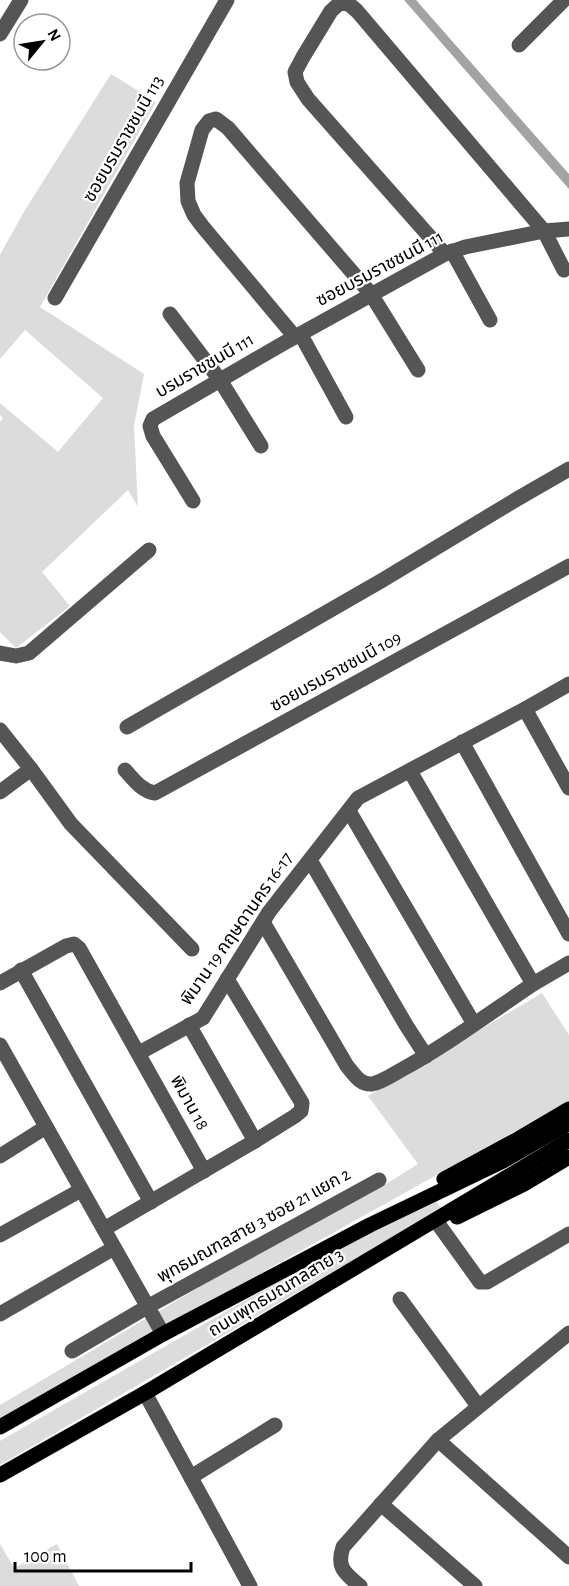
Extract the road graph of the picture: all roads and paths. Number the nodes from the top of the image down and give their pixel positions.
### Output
1 (21, 0) edge
2 (227, 0) edge
3 (564, 0) edge
4 (0, 34) edge
5 (519, 45) dead end
6 (569, 228) edge
7 (544, 231) junction
8 (449, 253) junction
9 (564, 270) dead end
10 (371, 294) junction
11 (55, 298) dead end
12 (170, 314) dead end
13 (490, 320) dead end
14 (293, 338) junction
15 (418, 370) dead end
16 (220, 380) junction
17 (346, 417) dead end
18 (261, 446) dead end
19 (569, 469) edge
20 (192, 501) dead end
21 (149, 550) dead end
22 (569, 566) edge
23 (0, 653) edge
24 (569, 684) edge
25 (525, 709) junction
26 (127, 727) dead end
27 (0, 730) edge
28 (462, 742) junction
29 (31, 769) junction
30 (126, 770) dead end
31 (410, 771) junction
32 (569, 788) edge
33 (0, 792) edge
34 (349, 811) junction
35 (310, 860) junction
36 (263, 922) junction
37 (569, 934) edge
38 (192, 949) dead end
39 (569, 963) edge
40 (21, 970) junction
41 (227, 979) junction
42 (0, 983) edge
43 (533, 984) junction
44 (474, 1024) junction
45 (189, 1025) junction
46 (0, 1045) edge
47 (139, 1053) junction
48 (426, 1056) junction
49 (6, 1069) edge
50 (569, 1109) edge
51 (569, 1123) edge
52 (46, 1127) junction
53 (569, 1140) edge
54 (255, 1141) junction
55 (0, 1156) edge
56 (569, 1157) edge
57 (507, 1167) junction
58 (204, 1171) junction
59 (379, 1180) dead end
60 (81, 1190) junction
61 (151, 1202) junction
62 (370, 1225) junction
63 (439, 1225) junction
64 (104, 1229) junction
65 (569, 1234) edge
66 (0, 1235) edge
67 (114, 1248) junction
68 (384, 1251) junction
69 (400, 1299) dead end
70 (147, 1307) junction
71 (0, 1313) edge
72 (569, 1333) edge
73 (162, 1334) junction
74 (72, 1351) dead end
75 (145, 1393) junction
76 (478, 1406) junction
77 (275, 1425) dead end
78 (0, 1427) edge
79 (438, 1440) junction
80 (0, 1475) edge
81 (191, 1477) junction
82 (381, 1504) junction
83 (569, 1557) edge
84 (250, 1586) edge
85 (360, 1586) edge
86 (475, 1586) edge

1 - 4 street
2 - 11 street, ซอยบรมราชชนนี 113
3 - 5 street
6 - 7 street, ซอยบรมราชชนนี 111
7 - 8 street, ซอยบรมราชชนนี 111
7 - 8 street
7 - 9 street
8 - 10 street, ซอยบรมราชชนนี 111
8 - 13 street
10 - 14 street, ซอยบรมราชชนนี 111
10 - 14 street
10 - 15 street
12 - 16 street
14 - 16 street, บรมราชชนนี 111
14 - 17 street
16 - 18 street
16 - 20 street, บรมราชชนนี 111
19 - 26 street
21 - 23 street
22 - 30 street, ซอยบรมราชชนนี 109
24 - 25 street, พิมาน 19 กฤษดานคร 16-17
25 - 28 street, พิมาน 19 กฤษดานคร 16-17
25 - 32 street
27 - 29 street
28 - 31 street, พิมาน 19 กฤษดานคร 16-17
28 - 37 street
29 - 33 street
29 - 38 street
31 - 34 street, พิมาน 19 กฤษดานคร 16-17
31 - 43 street
34 - 35 street, พิมาน 19 กฤษดานคร 16-17
34 - 44 street
35 - 36 street, พิมาน 19 กฤษดานคร 16-17
35 - 48 street
36 - 41 street, พิมาน 19 กฤษดานคร 16-17
36 - 48 street
39 - 43 street
40 - 42 street
40 - 47 street, พิมาน 18
40 - 61 street
41 - 45 street, พิมาน 19 กฤษดานคร 16-17
41 - 54 street
43 - 44 street
44 - 48 street
45 - 47 street, พิมาน 19 กฤษดานคร 16-17
45 - 54 street
46 - 49 street
47 - 58 street, พิมาน 18
49 - 52 street
50 - 62 main road
51 - 57 main road, ถนนพุทธมณฑลสาย 3
52 - 55 street
52 - 60 street
53 - 57 main road, ถนนพุทธมณฑลสาย 3
54 - 58 street
56 - 63 main road
57 - 62 main road, ถนนพุทธมณฑลสาย 3
57 - 68 main road, ถนนพุทธมณฑลสาย 3
58 - 61 street
59 - 70 street, พุทธมณฑลสาย 3 ซอย 21 แยก 2
60 - 64 street
60 - 66 street
61 - 64 street
62 - 73 main road, ถนนพุทธมณฑลสาย 3
63 - 65 street
63 - 68 main road
64 - 67 street
67 - 70 street
67 - 71 street
68 - 75 main road, ถนนพุทธมณฑลสาย 3
69 - 76 street
70 - 73 street
70 - 74 street, พุทธมณฑลสาย 3 ซอย 21 แยก 2
72 - 76 street
73 - 78 main road, ถนนพุทธมณฑลสาย 3
75 - 80 main road, ถนนพุทธมณฑลสาย 3
75 - 81 street
76 - 79 street
77 - 81 street
79 - 82 street
79 - 83 street
81 - 84 street
82 - 85 street
82 - 86 street

